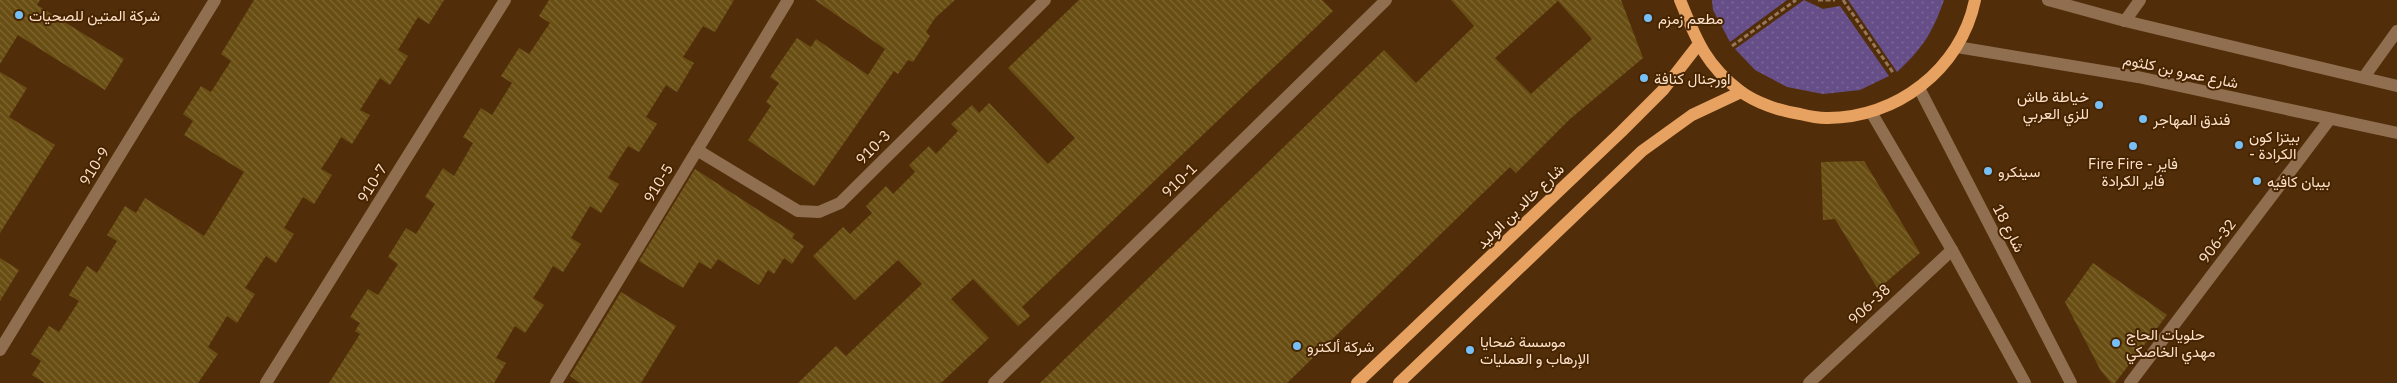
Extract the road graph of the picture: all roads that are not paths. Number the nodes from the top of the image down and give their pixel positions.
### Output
1 (215, 0) edge
2 (505, 0) edge
3 (788, 0) edge
4 (1045, 0) edge
5 (1386, 0) edge
6 (1680, 0) edge
7 (1975, 0) edge
8 (2048, 0) edge
9 (2140, 0) edge
10 (2125, 21) junction
11 (2397, 31) edge
12 (1698, 45) junction
13 (1957, 48) junction
14 (2364, 77) junction
15 (2397, 86) edge
16 (1918, 88) junction
17 (1741, 92) junction
18 (1871, 112) junction
19 (2330, 119) junction
20 (2397, 133) edge
21 (697, 150) junction
22 (1952, 250) junction
23 (0, 350) edge
24 (266, 383) edge
25 (556, 383) edge
26 (994, 383) edge
27 (1357, 383) edge
28 (1398, 383) edge
29 (1809, 383) edge
30 (2025, 383) edge
31 (2071, 383) edge
32 (2130, 383) edge

1 - 23 street, 910-9
2 - 24 street, 910-7
3 - 21 street, 910-5
4 - 21 street, 910-3
5 - 26 street, 910-1
6 - 12 main road
7 - 13 main road
8 - 10 street
9 - 10 street
10 - 14 street
11 - 14 street
12 - 17 main road
12 - 27 main road, شارع خالد بن الوليد
13 - 16 main road
13 - 19 street, شارع عمرو بن كلثوم
14 - 15 street
16 - 18 main road
16 - 31 street, شارع 18
17 - 18 main road
17 - 28 main road
18 - 22 street
19 - 20 street, شارع عمرو بن كلثوم
19 - 32 street, 906-32
21 - 25 street, 910-5
22 - 29 street, 906-38
22 - 30 street

